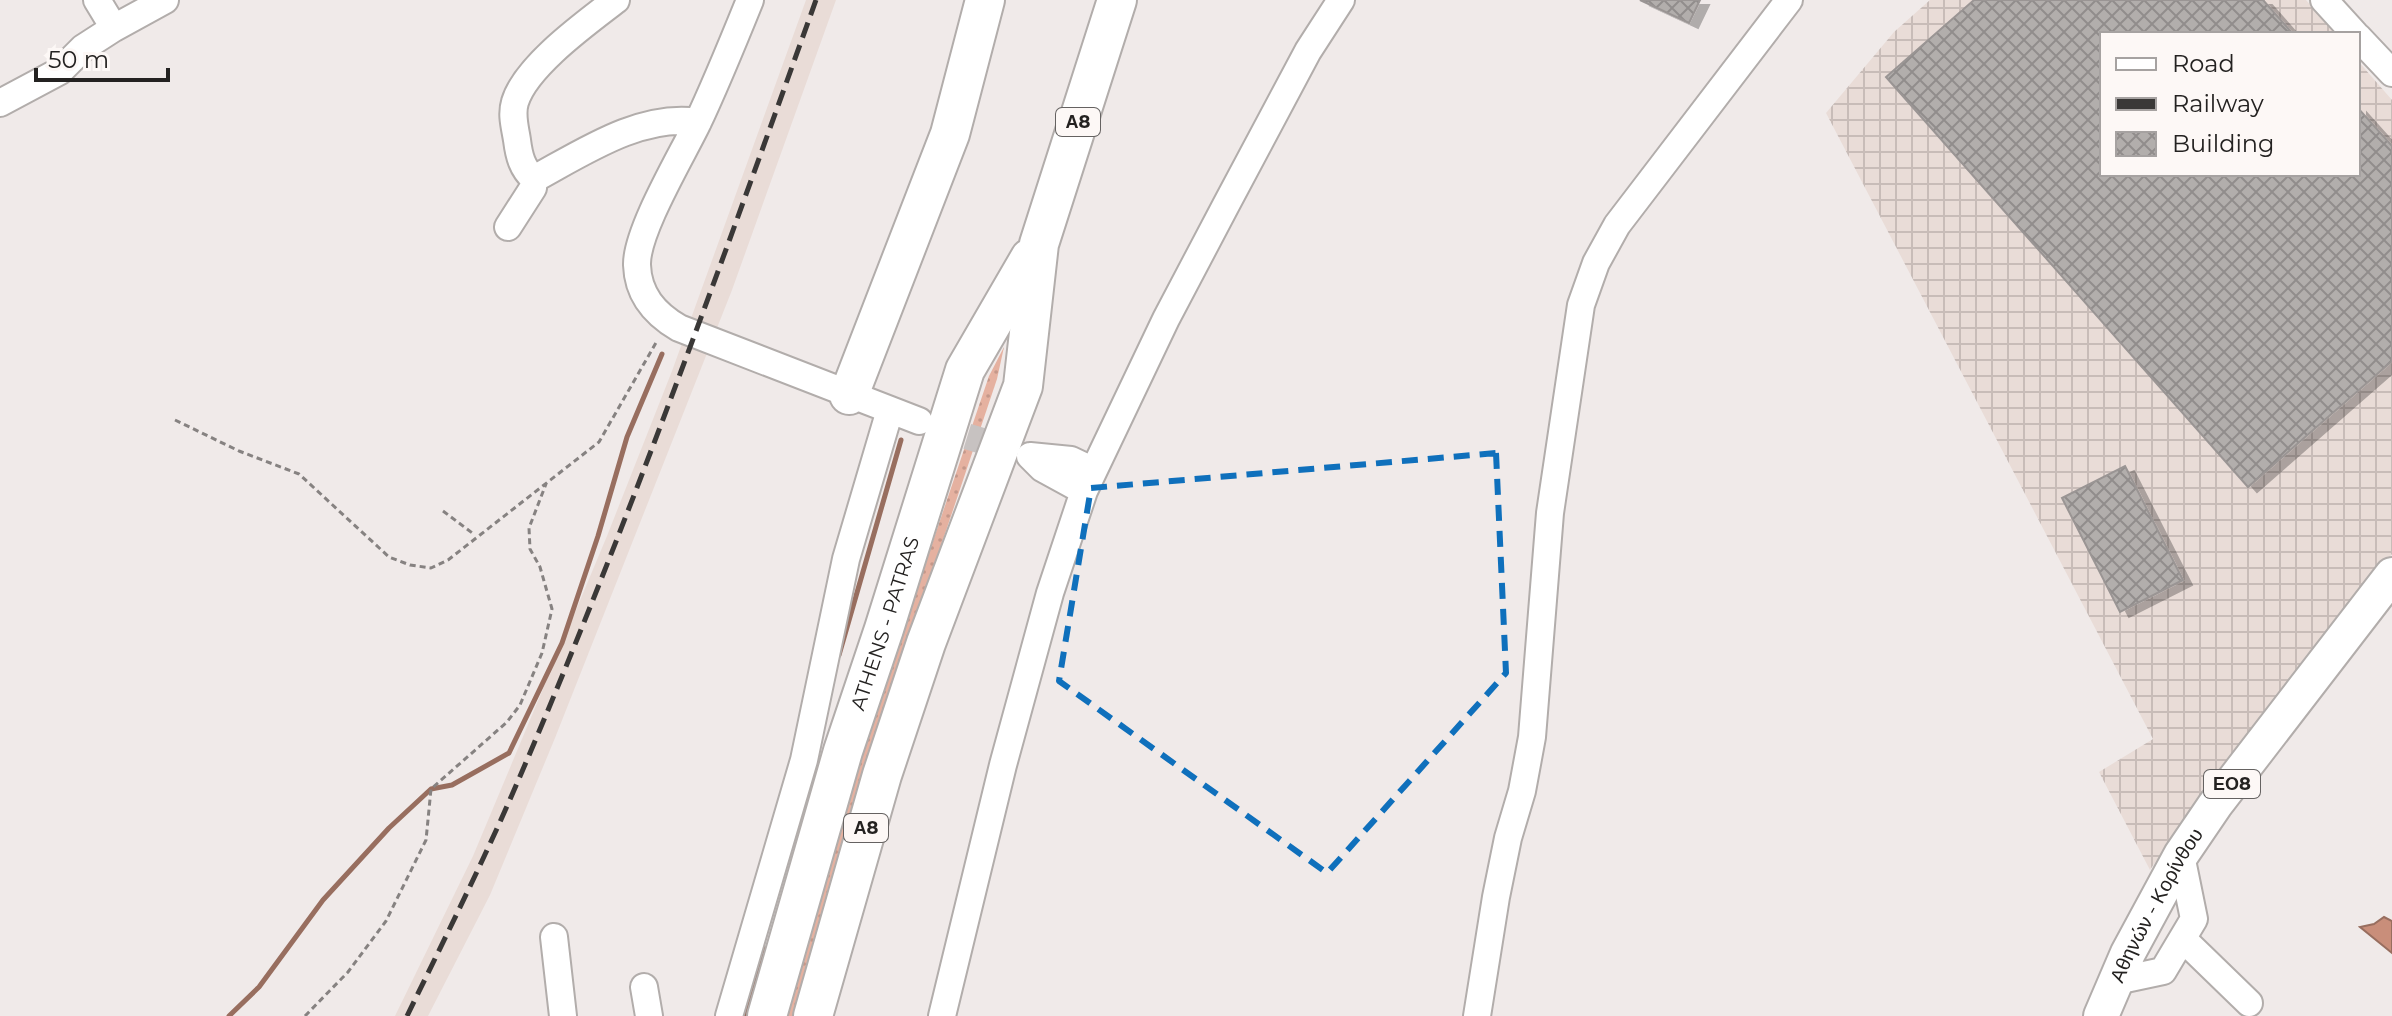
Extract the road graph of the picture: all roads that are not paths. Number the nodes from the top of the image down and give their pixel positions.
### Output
1 (97, 0) edge
2 (165, 0) edge
3 (616, 0) edge
4 (750, 0) edge
5 (985, 0) edge
6 (1117, 0) edge
7 (1341, 0) edge
8 (1789, 0) edge
9 (2324, 0) edge
10 (114, 28) junction
11 (2354, 32) edge
12 (2360, 38) edge
13 (2392, 73) edge
14 (0, 103) edge
15 (698, 122) junction
16 (534, 179) junction
17 (508, 227) dead end
18 (1039, 244) junction
19 (849, 395) junction
20 (890, 410) junction
21 (919, 421) tunnel mouth
22 (2392, 575) edge
23 (2181, 855) junction
24 (554, 937) dead end
25 (2184, 940) junction
26 (2116, 981) junction
27 (644, 987) dead end
28 (2249, 1003) dead end
29 (2102, 1015) edge
30 (563, 1016) edge
31 (649, 1016) edge
32 (729, 1016) edge
33 (767, 1016) edge
34 (813, 1016) edge
35 (942, 1016) edge
36 (1477, 1016) edge

1 - 10 street
2 - 10 street
3 - 16 street
4 - 15 street
5 - 19 highway
6 - 18 highway, ATHENS - PATRAS / Α8
7 - 35 street
8 - 36 street
9 - 11 street
10 - 14 street
12 - 13 street
15 - 16 street
15 - 19 street
16 - 17 street
18 - 33 highway, ATHENS - PATRAS / Α8
18 - 34 highway, ATHENS - PATRAS / Α8
19 - 20 street
20 - 21 street
20 - 32 street
22 - 23 main road, Αθηνών - Κορίνθου / ΕΟ8
23 - 25 street
23 - 26 main road, Αθηνών - Κορίνθου / ΕΟ8
24 - 30 street
25 - 26 street
25 - 28 street
26 - 29 main road, Αθηνών - Κορίνθου / ΕΟ8
27 - 31 street

